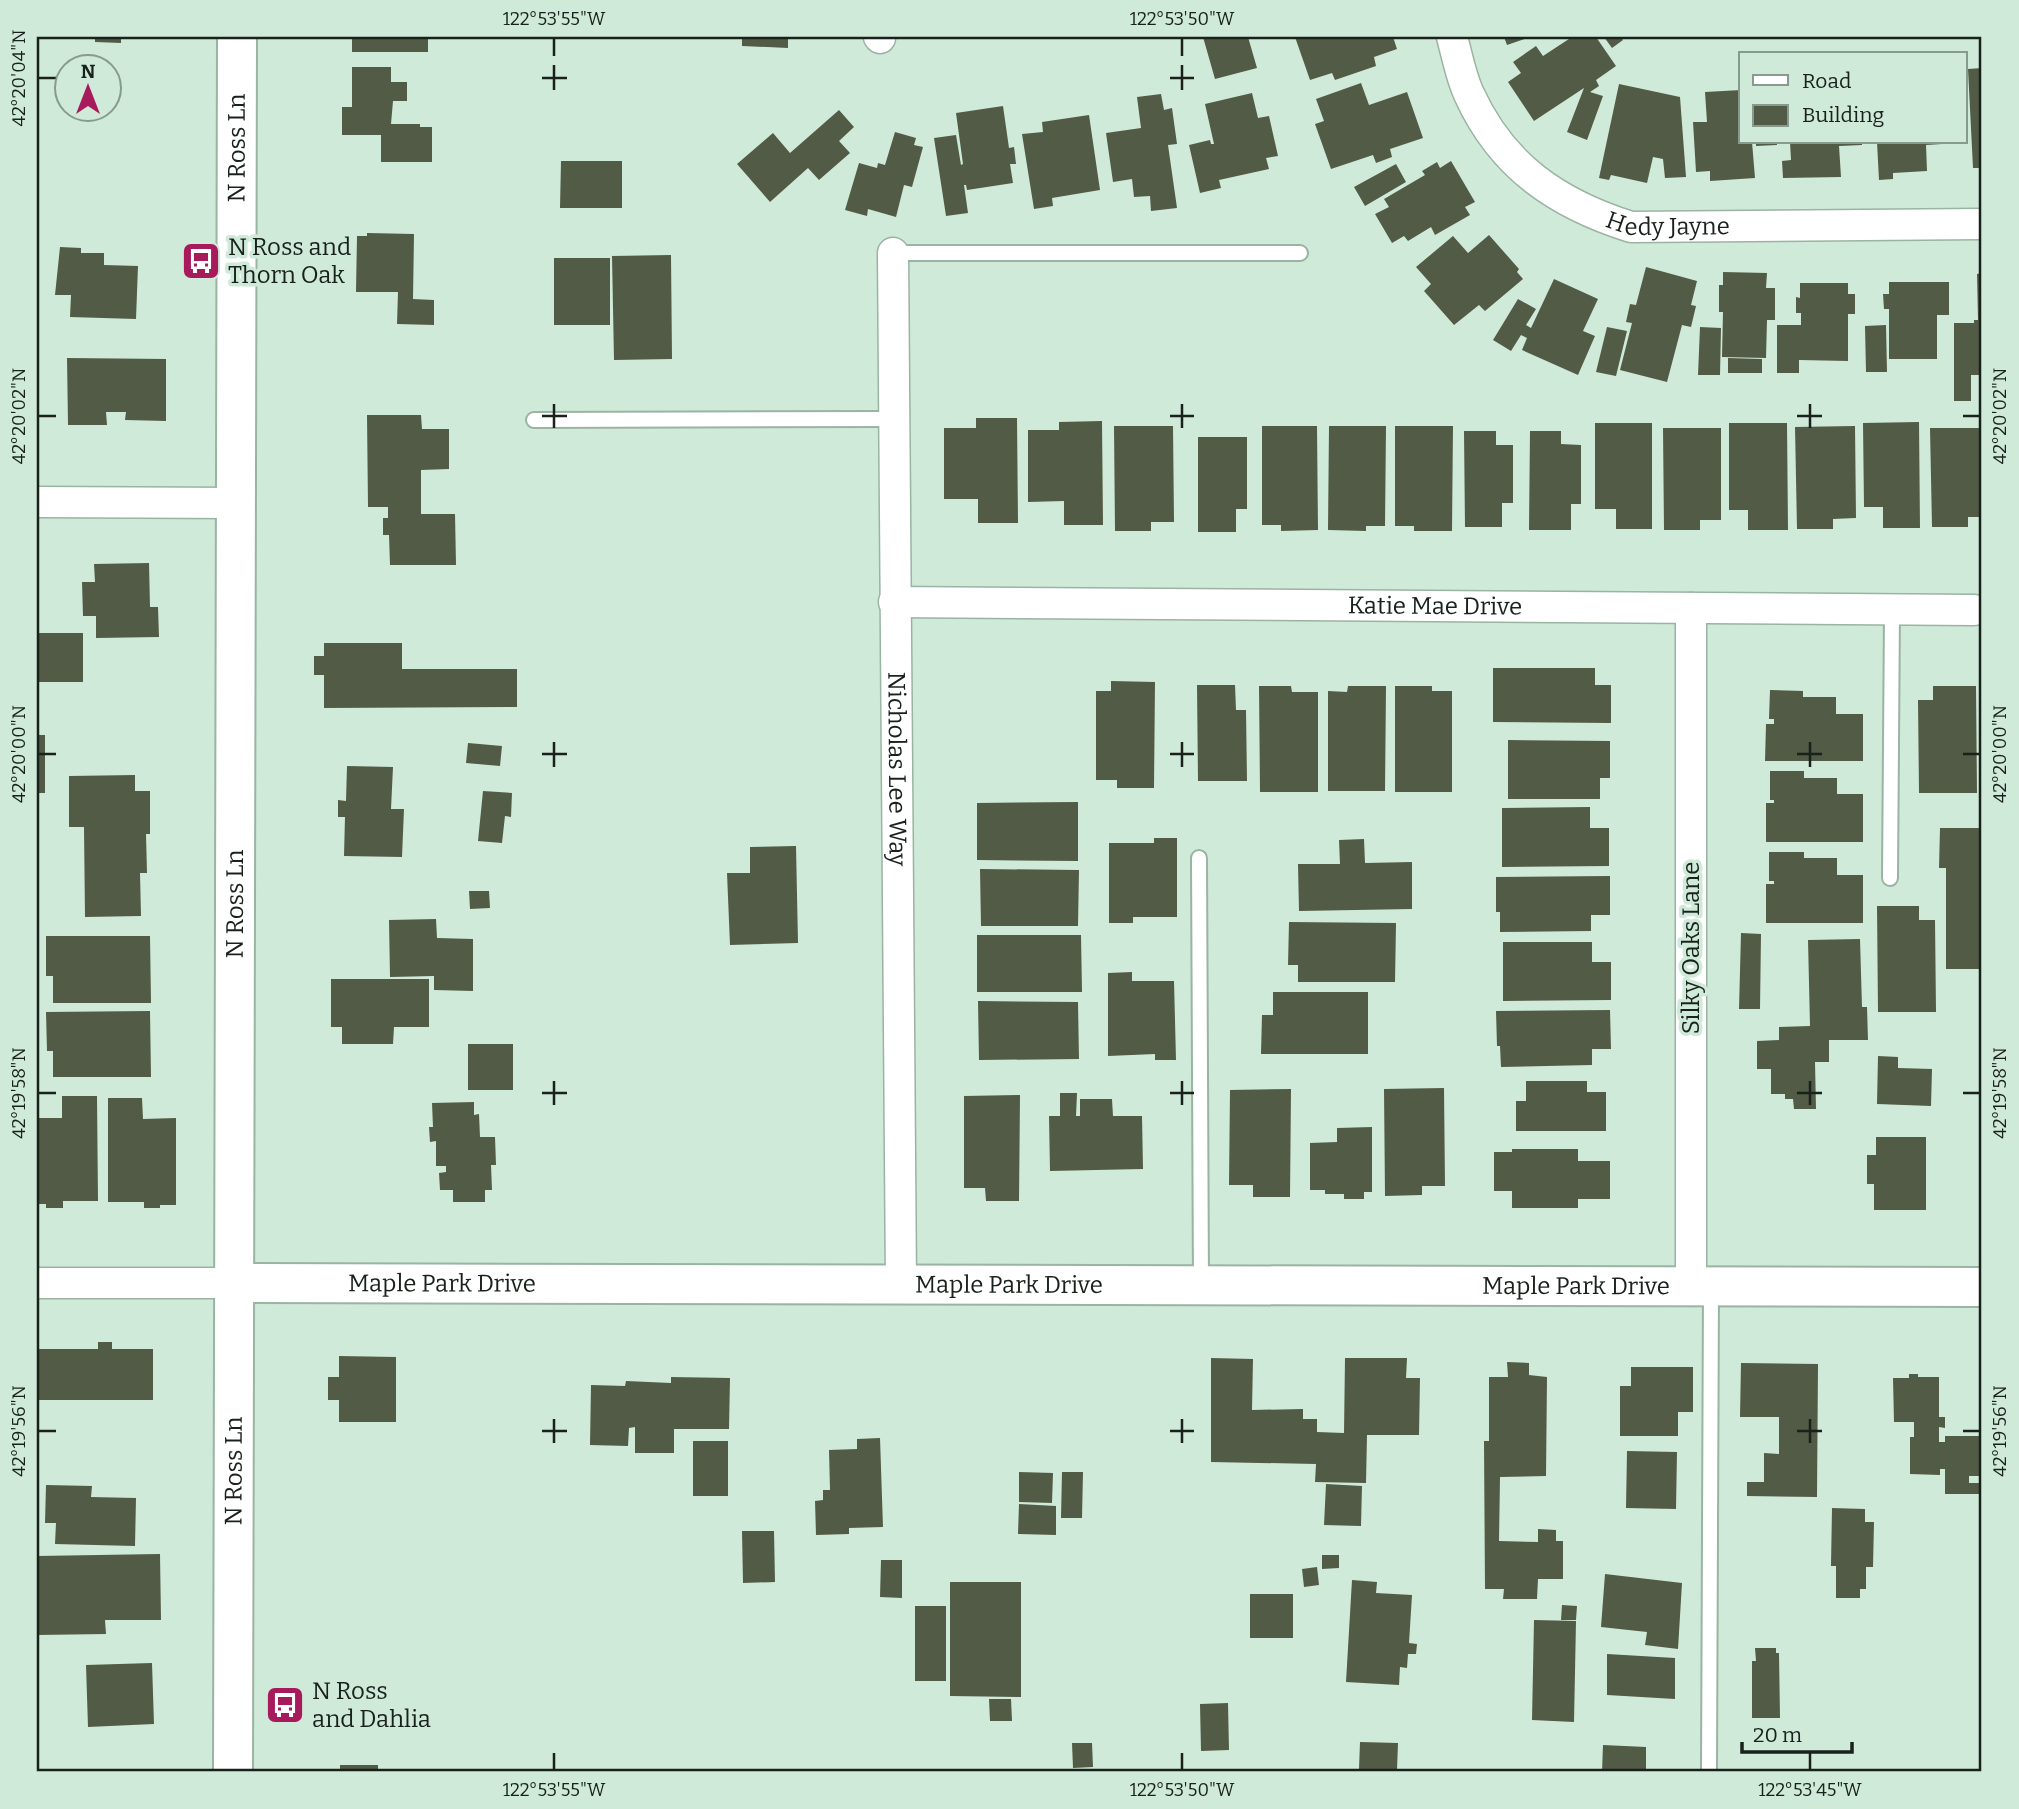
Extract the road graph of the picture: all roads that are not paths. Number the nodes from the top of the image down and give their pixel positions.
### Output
1 (237, 37) edge
2 (1452, 37) edge
3 (1982, 224) edge
4 (893, 253) joint
5 (1300, 253) dead end
6 (894, 419) junction
7 (534, 420) dead end
8 (37, 502) edge
9 (236, 503) junction
10 (894, 602) junction
11 (1690, 608) junction
12 (1892, 610) junction
13 (1974, 610) dead end
14 (1199, 858) dead end
15 (1890, 878) dead end
16 (37, 1283) edge
17 (234, 1283) junction
18 (901, 1285) junction
19 (1201, 1286) junction
20 (1982, 1287) edge
21 (1701, 1288) junction
22 (233, 1772) edge
23 (1709, 1772) edge

1 - 9 main road, N Ross Ln
2 - 3 street, Hedy Jayne
4 - 5 lane
4 - 6 street, Nicholas Lee Way
6 - 7 lane
6 - 10 street, Nicholas Lee Way
8 - 9 street
9 - 17 main road, N Ross Ln
10 - 11 street, Katie Mae Drive
10 - 18 street, Nicholas Lee Way
11 - 12 street, Katie Mae Drive
11 - 21 street, Silky Oaks Lane
12 - 13 street, Katie Mae Drive
12 - 15 lane
14 - 19 lane
16 - 17 street, Maple Park Drive
17 - 18 main road, Maple Park Drive
17 - 22 main road, N Ross Ln
18 - 19 main road, Maple Park Drive
19 - 21 main road, Maple Park Drive
20 - 21 main road, Maple Park Drive
21 - 23 lane

